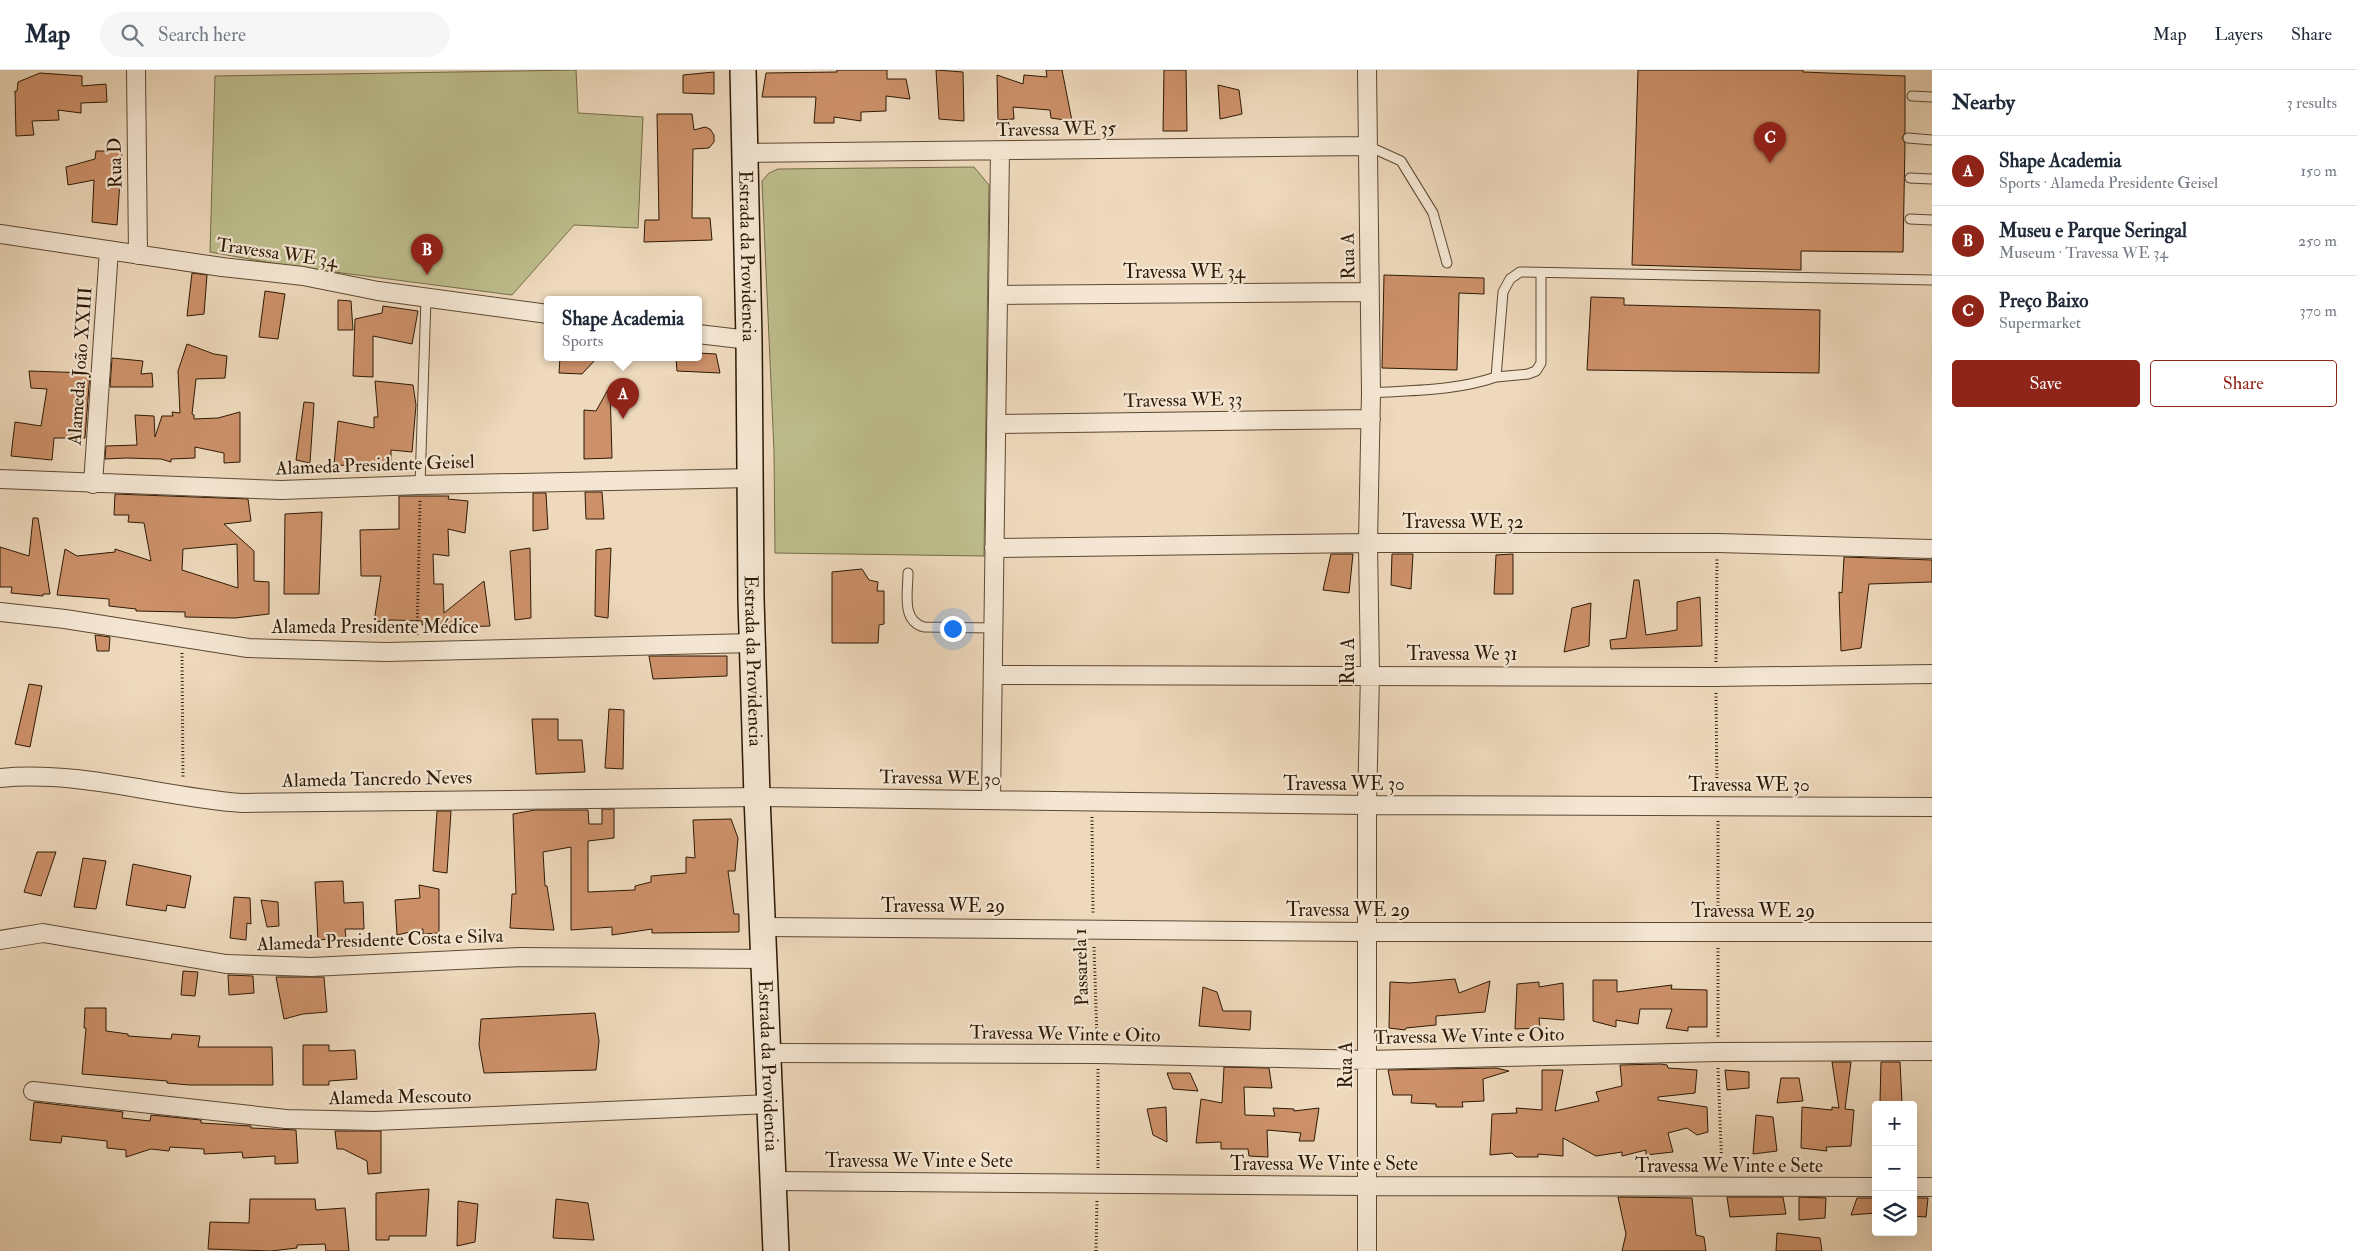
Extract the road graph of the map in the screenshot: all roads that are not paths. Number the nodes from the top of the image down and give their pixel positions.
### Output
1 (136, 70) edge
2 (742, 70) edge
3 (1366, 70) edge
4 (1912, 96) dead end
5 (1932, 97) edge
6 (1908, 138) dead end
7 (1932, 140) edge
8 (1368, 146) junction
9 (1000, 151) junction
10 (745, 153) junction
11 (1910, 178) dead end
12 (1932, 180) edge
13 (1910, 219) dead end
14 (1932, 220) edge
15 (0, 234) edge
16 (109, 250) junction
17 (138, 255) junction
18 (1446, 262) dead end
19 (1541, 273) junction
20 (1932, 280) edge
21 (1370, 292) junction
22 (998, 295) junction
23 (426, 298) junction
24 (544, 313) edge
25 (702, 334) edge
26 (749, 340) junction
27 (1496, 377) junction
28 (1371, 393) junction
29 (1371, 419) junction
30 (996, 424) junction
31 (751, 478) junction
32 (0, 479) edge
33 (93, 484) junction
34 (420, 485) junction
35 (1368, 543) junction
36 (994, 548) junction
37 (1932, 549) edge
38 (908, 573) dead end
39 (0, 612) edge
40 (993, 628) junction
41 (753, 643) junction
42 (1370, 674) junction
43 (1932, 674) edge
44 (993, 675) junction
45 (0, 778) edge
46 (756, 797) junction
47 (991, 800) junction
48 (1368, 805) junction
49 (1932, 807) edge
50 (763, 927) junction
51 (1368, 932) junction
52 (1932, 932) edge
53 (0, 940) edge
54 (764, 959) junction
55 (1932, 1051) edge
56 (768, 1053) junction
57 (1368, 1060) junction
58 (33, 1091) dead end
59 (770, 1104) junction
60 (773, 1182) junction
61 (1367, 1186) junction
62 (1872, 1187) edge
63 (1917, 1187) edge
64 (1932, 1187) edge
65 (776, 1251) edge
66 (1367, 1251) edge

1 - 17 street, Rua D
2 - 10 main road, Estrada da Providencia
3 - 8 street, Rua A
4 - 5 lane
6 - 7 lane
8 - 9 street, Travessa WE 35
8 - 18 lane
8 - 21 street, Rua A
9 - 10 street, Travessa WE 35
9 - 22 street
10 - 26 main road, Estrada da Providencia
11 - 12 lane
13 - 14 lane
15 - 16 street, Travessa WE 34
16 - 17 street, Travessa WE 34
16 - 33 street, Alameda João XXIII
17 - 23 street, Travessa WE 34
19 - 20 lane
19 - 27 lane
19 - 27 lane
21 - 22 street, Travessa WE 34
21 - 28 street, Rua A
22 - 30 street
23 - 24 street, Travessa WE 34
23 - 34 lane
25 - 26 street
26 - 31 main road, Estrada da Providencia
27 - 28 lane
28 - 29 street, Rua A
29 - 30 street, Travessa WE 33
29 - 35 street, Rua A
30 - 36 street
31 - 34 street, Alameda Presidente Geisel
31 - 41 main road, Estrada da Providencia
32 - 33 street, Alameda Presidente Geisel
33 - 34 street, Alameda Presidente Geisel
35 - 36 street, Travessa WE 32
35 - 37 street, Travessa WE 32
35 - 42 street, Rua A
36 - 40 street
38 - 40 lane
39 - 41 street, Alameda Presidente Médice
40 - 44 street
41 - 46 main road, Estrada da Providencia
42 - 43 street, Travessa We 31
42 - 44 street, Travessa We 31
42 - 48 street, Rua A
44 - 47 street
45 - 46 street, Alameda Tancredo Neves
46 - 47 street, Travessa WE 30
46 - 50 main road, Estrada da Providencia
47 - 48 street, Travessa WE 30
48 - 49 street, Travessa WE 30
48 - 51 street, Rua A
50 - 51 street, Travessa WE 29
50 - 54 main road, Estrada da Providencia
51 - 52 street, Travessa WE 29
51 - 57 street, Rua A
53 - 54 street, Alameda Presidente Costa e Silva
54 - 56 main road, Estrada da Providencia
55 - 57 street, Travessa We Vinte e Oito
56 - 57 street, Travessa We Vinte e Oito
56 - 59 main road, Estrada da Providencia
57 - 61 street, Rua A
58 - 59 street, Alameda Mescouto
59 - 60 main road, Estrada da Providencia
60 - 61 street, Travessa We Vinte e Sete
60 - 65 main road, Estrada da Providencia
61 - 62 street, Travessa We Vinte e Sete
61 - 66 street, Rua A
63 - 64 street

